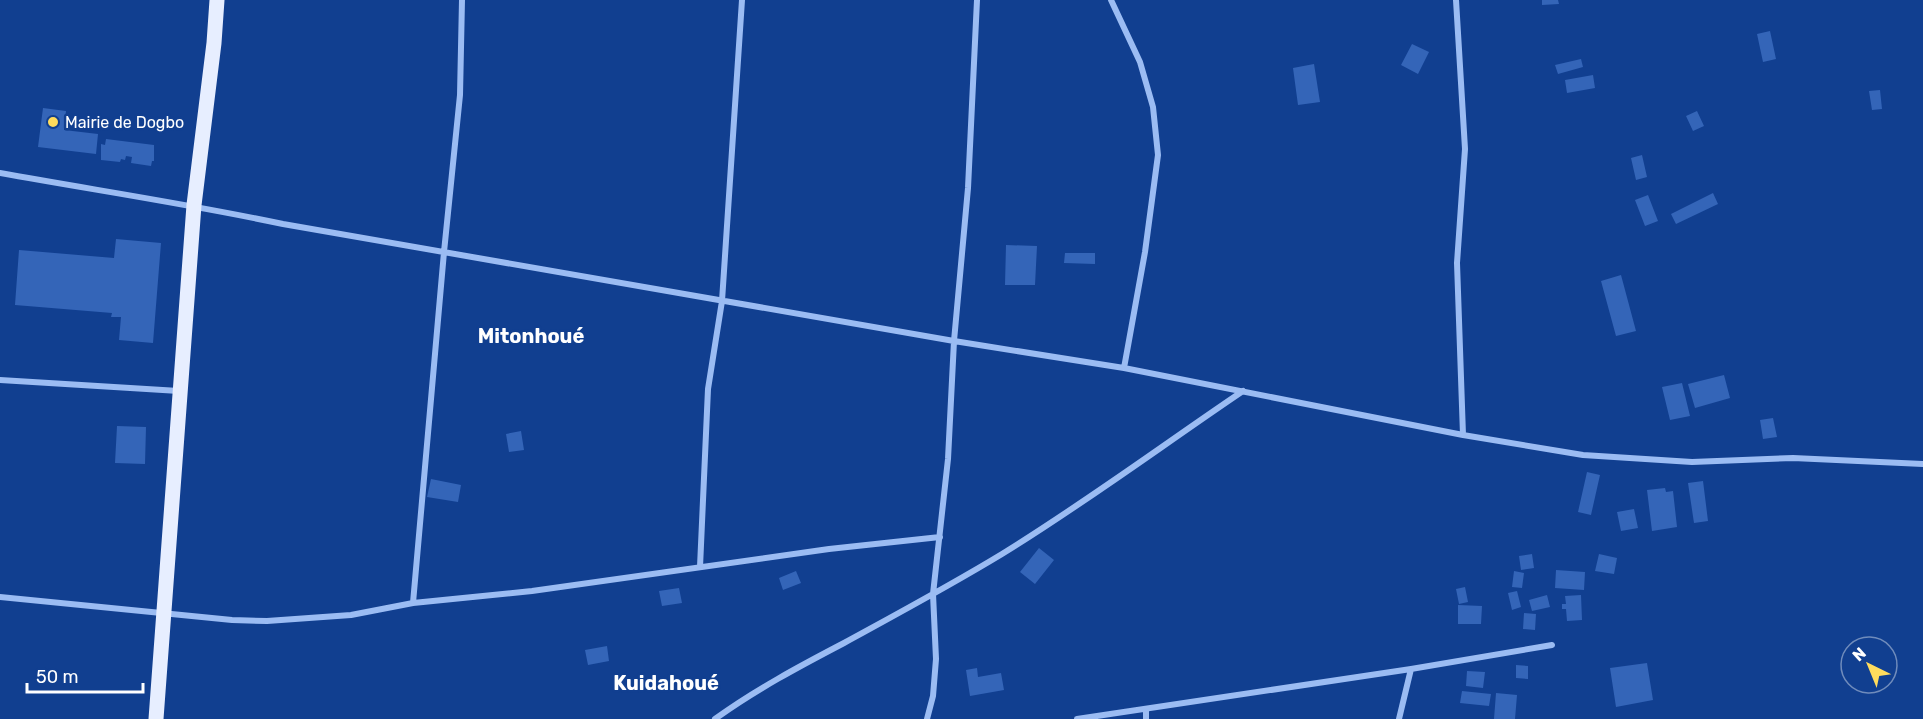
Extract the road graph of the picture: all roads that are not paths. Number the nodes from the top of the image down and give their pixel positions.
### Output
1 (217, 0) edge
2 (462, 0) edge
3 (742, 0) edge
4 (976, 0) edge
5 (1111, 0) edge
6 (1456, 0) edge
7 (0, 173) edge
8 (194, 205) junction
9 (444, 252) junction
10 (722, 301) junction
11 (954, 341) junction
12 (1124, 368) junction
13 (0, 380) edge
14 (1243, 391) junction
15 (181, 392) junction
16 (1463, 435) junction
17 (1923, 464) edge
18 (940, 537) junction
19 (700, 567) junction
20 (933, 594) junction
21 (0, 597) edge
22 (413, 603) junction
23 (163, 613) junction
24 (1552, 645) dead end
25 (1411, 669) junction
26 (1146, 710) junction
27 (156, 719) edge
28 (715, 719) edge
29 (927, 719) edge
30 (1077, 719) edge
31 (1146, 719) edge
32 (1399, 719) edge

1 - 8 main road
2 - 9 street
3 - 10 street
4 - 11 street
5 - 12 street
6 - 16 street
7 - 8 street
8 - 9 street
8 - 15 main road
9 - 10 street
9 - 22 street
10 - 11 street
10 - 19 street
11 - 12 street
11 - 18 street
12 - 14 street
13 - 15 street
14 - 16 street
14 - 20 street
15 - 23 main road
16 - 17 street
18 - 19 street
18 - 20 street
19 - 22 street
20 - 28 street
20 - 29 street
21 - 23 street
22 - 23 street
23 - 27 main road
24 - 25 street
25 - 26 street
25 - 32 street
26 - 30 street
26 - 31 street

